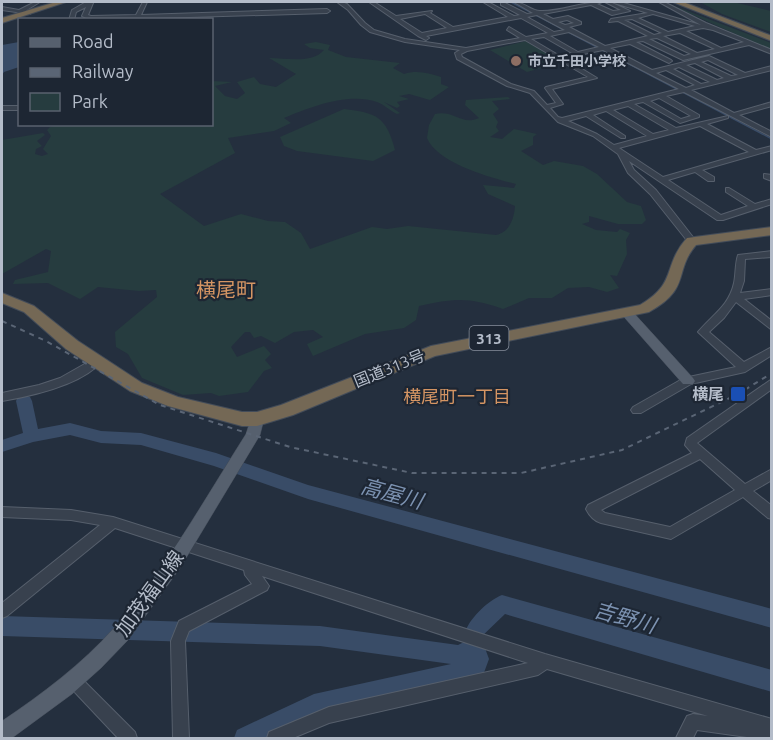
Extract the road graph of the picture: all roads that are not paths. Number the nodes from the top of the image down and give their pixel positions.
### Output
1 (38, 2) edge
2 (56, 2) edge
3 (62, 2) edge
4 (89, 2) edge
5 (145, 2) edge
6 (262, 2) edge
7 (339, 2) edge
8 (373, 2) edge
9 (485, 2) edge
10 (516, 2) edge
11 (562, 2) edge
12 (594, 2) edge
13 (607, 2) edge
14 (616, 2) edge
15 (661, 2) edge
16 (677, 2) edge
17 (685, 2) edge
18 (503, 4) dead end
19 (581, 5) junction
20 (349, 6) junction
21 (572, 7) junction
22 (2, 9) edge
23 (327, 11) dead end
24 (24, 12) junction
25 (261, 13) junction
26 (653, 13) junction
27 (530, 14) junction
28 (138, 16) junction
29 (212, 17) edge
30 (633, 17) junction
31 (72, 18) edge
32 (103, 18) edge
33 (396, 18) junction
34 (513, 18) junction
35 (504, 19) junction
36 (2, 20) edge
37 (619, 20) junction
38 (552, 21) junction
39 (704, 26) junction
40 (713, 27) junction
41 (452, 29) junction
42 (509, 29) dead end
43 (567, 30) junction
44 (680, 31) junction
45 (554, 34) junction
46 (669, 34) junction
47 (420, 35) junction
48 (545, 36) junction
49 (656, 36) junction
50 (536, 37) junction
51 (771, 37) edge
52 (525, 39) junction
53 (644, 39) junction
54 (631, 42) junction
55 (749, 43) junction
56 (432, 44) junction
57 (601, 48) junction
58 (720, 49) junction
59 (465, 50) junction
60 (771, 52) edge
61 (578, 54) junction
62 (558, 58) junction
63 (696, 58) junction
64 (668, 64) junction
65 (680, 64) junction
66 (771, 68) edge
67 (651, 72) junction
68 (744, 75) junction
69 (729, 78) junction
70 (716, 82) junction
71 (701, 86) junction
72 (682, 90) junction
73 (660, 96) junction
74 (644, 100) junction
75 (629, 104) junction
76 (771, 104) edge
77 (545, 107) junction
78 (2, 108) edge
79 (18, 108) edge
80 (607, 109) junction
81 (587, 114) junction
82 (730, 116) junction
83 (560, 121) junction
84 (702, 124) junction
85 (676, 131) junction
86 (771, 135) edge
87 (623, 137) dead end
88 (653, 137) junction
89 (614, 147) junction
90 (771, 147) edge
91 (756, 152) junction
92 (622, 154) junction
93 (771, 159) edge
94 (696, 170) junction
95 (663, 179) junction
96 (711, 179) dead end
97 (729, 190) dead end
98 (771, 201) edge
99 (755, 207) junction
100 (771, 231) edge
101 (693, 241) junction
102 (771, 254) edge
103 (771, 292) edge
104 (736, 297) junction
105 (2, 298) edge
106 (628, 314) junction
107 (771, 327) edge
108 (771, 350) edge
109 (97, 361) junction
110 (743, 367) junction
111 (688, 381) junction
112 (771, 383) edge
113 (2, 397) edge
114 (637, 410) dead end
115 (257, 419) junction
116 (700, 454) junction
117 (771, 474) edge
118 (744, 490) junction
119 (2, 512) edge
120 (771, 514) edge
121 (113, 522) junction
122 (185, 544) junction
123 (254, 567) junction
124 (2, 611) edge
125 (546, 661) junction
126 (74, 681) junction
127 (771, 727) edge
128 (2, 733) edge
129 (771, 733) edge
130 (129, 738) edge
131 (181, 738) edge
132 (275, 738) edge
133 (684, 738) edge

1 - 24 street
2 - 24 highway
3 - 24 highway
4 - 31 street
4 - 32 street
5 - 28 street
6 - 25 street
7 - 20 street
8 - 20 street
8 - 33 street
9 - 34 street
10 - 27 street
11 - 21 street
12 - 13 street
12 - 19 street
14 - 26 street
15 - 40 street
16 - 51 highway
17 - 51 highway
18 - 27 street
19 - 21 street
19 - 37 street
20 - 56 street
21 - 27 street
22 - 24 street
23 - 25 street
24 - 36 highway
25 - 29 street
26 - 30 street
26 - 39 street
27 - 34 street
27 - 38 street
27 - 45 street
28 - 29 street
28 - 32 street
30 - 37 street
30 - 46 street
33 - 41 street
33 - 47 street
34 - 35 street
35 - 41 street
35 - 50 street
37 - 49 street
38 - 43 street
38 - 43 street
39 - 40 street
39 - 44 street
40 - 55 street
41 - 47 street
42 - 52 street
43 - 45 street
43 - 57 street
44 - 46 street
44 - 58 street
45 - 48 street
46 - 49 street
47 - 56 street
48 - 50 street
48 - 61 street
49 - 53 street
49 - 63 street
50 - 52 street
52 - 59 street
52 - 62 street
53 - 54 street
53 - 63 street
54 - 57 street
54 - 64 street
55 - 58 street
55 - 60 street
56 - 59 street
57 - 61 street
57 - 67 street
58 - 63 street
59 - 77 street
61 - 62 street
62 - 77 street
63 - 65 street
63 - 68 street
63 - 69 street
64 - 65 street
64 - 67 street
64 - 71 street
65 - 70 street
66 - 68 street
67 - 72 street
68 - 69 street
69 - 70 street
70 - 71 street
71 - 72 street
72 - 73 street
72 - 82 street
73 - 74 street
73 - 74 street
74 - 75 street
75 - 80 street
75 - 85 street
76 - 82 street
77 - 83 street
78 - 79 street
80 - 81 street
80 - 88 street
81 - 83 street
81 - 87 street
82 - 84 street
82 - 86 street
83 - 89 street
84 - 85 street
84 - 91 street
85 - 88 street
88 - 89 street
89 - 92 street
90 - 91 street
91 - 93 street
91 - 94 street
92 - 95 street
92 - 101 street
94 - 95 street
94 - 96 street
95 - 99 street
97 - 99 street
98 - 99 street
100 - 101 highway
101 - 106 highway, 国道313号 / 313
102 - 104 street
103 - 104 street
104 - 107 street
104 - 110 street
105 - 109 highway, 国道313号 / 313
106 - 111 main road
106 - 115 highway, 国道313号 / 313
108 - 110 street
109 - 113 street
109 - 115 highway, 国道313号 / 313
110 - 111 street
111 - 114 street
112 - 116 street
115 - 122 main road, 加茂福山線
116 - 118 street
116 - 118 street
117 - 118 street
118 - 120 street
119 - 121 street
121 - 122 street
121 - 124 street
122 - 123 street
122 - 126 main road, 加茂福山線
123 - 125 street
123 - 131 street
125 - 127 street
125 - 132 street
126 - 128 main road, 加茂福山線
126 - 130 street
129 - 133 street

